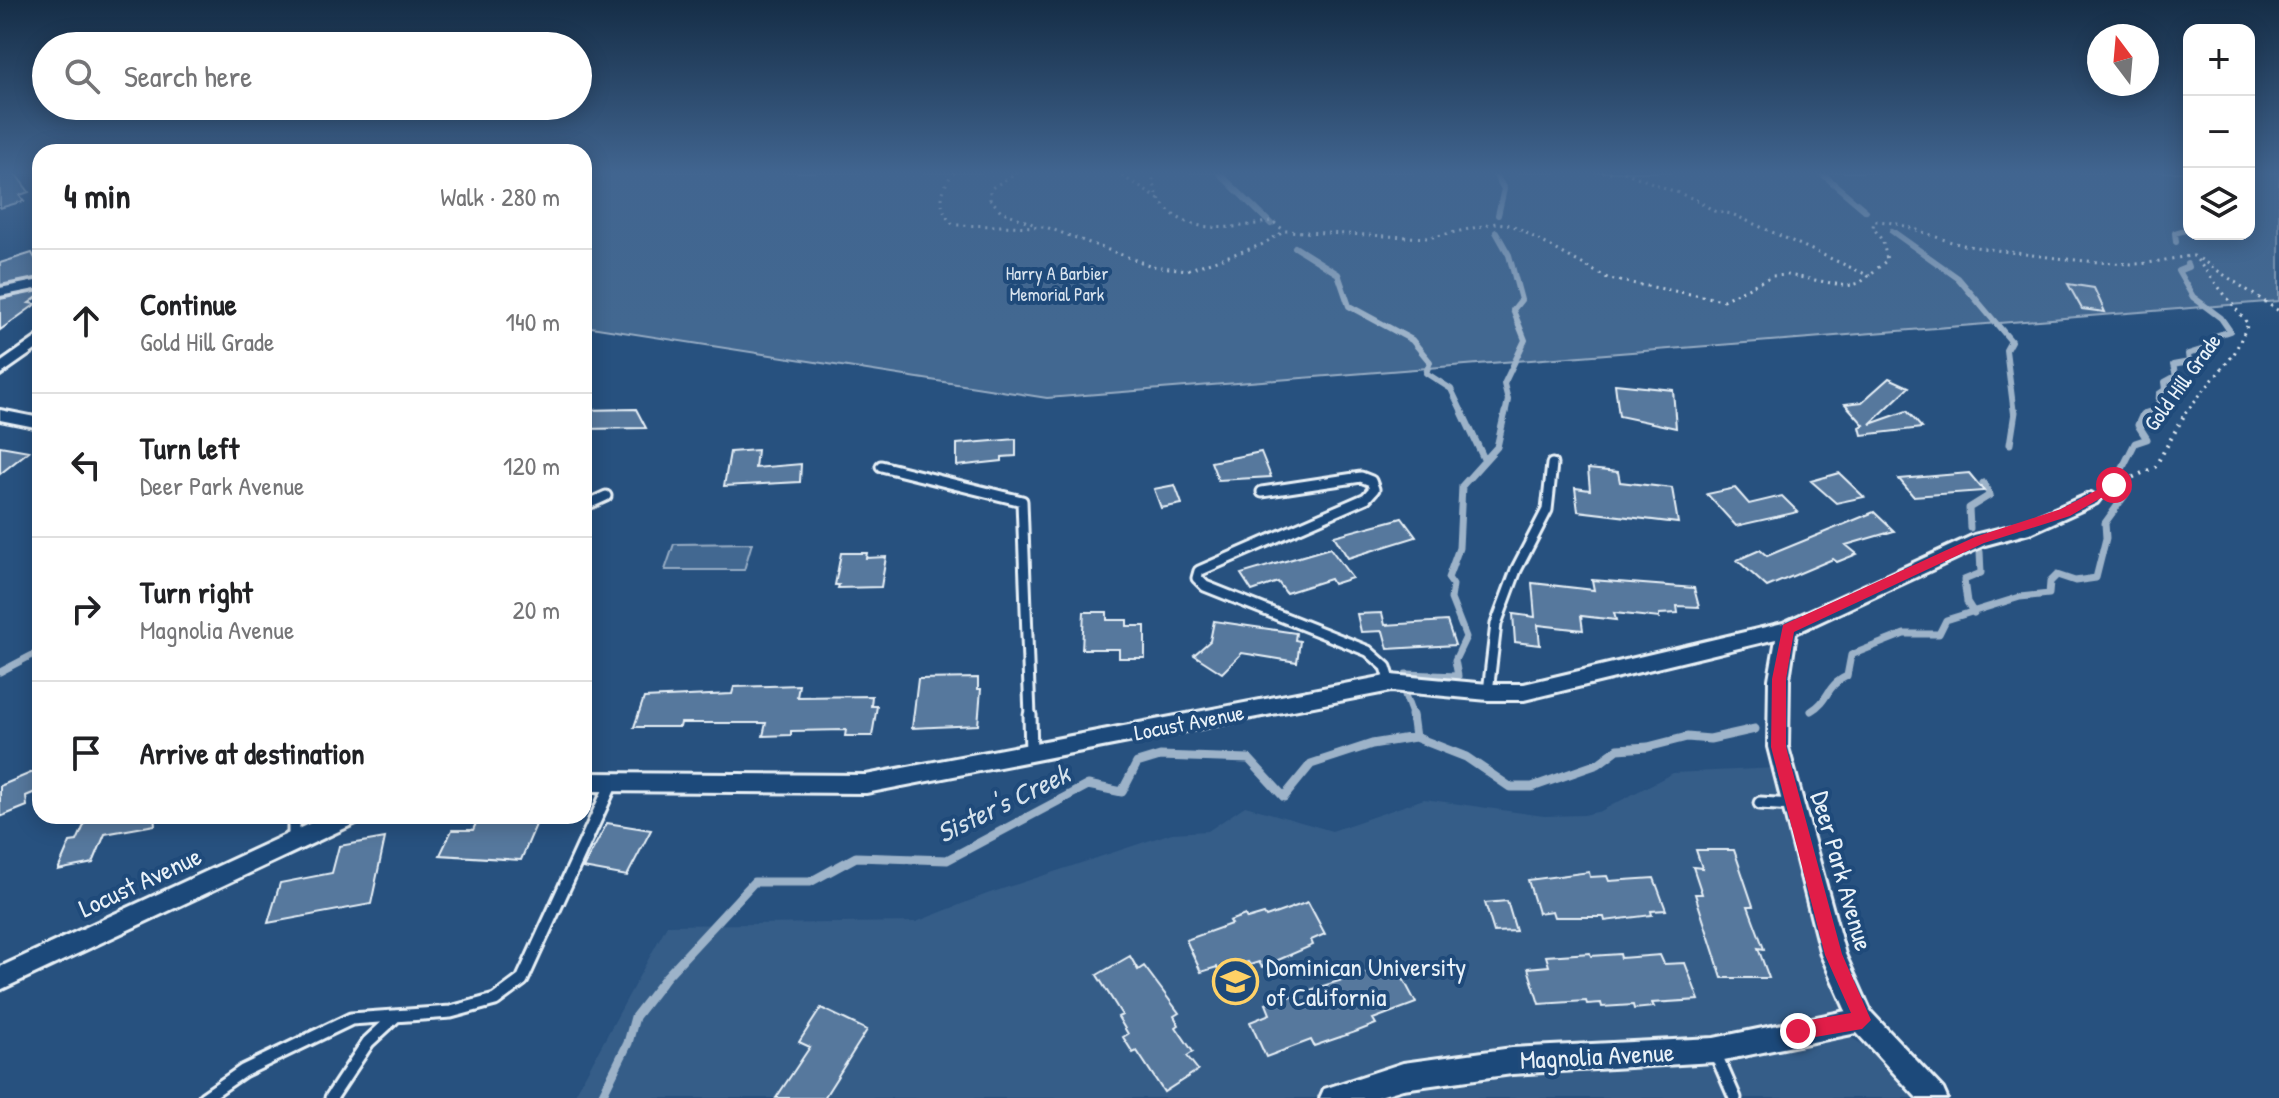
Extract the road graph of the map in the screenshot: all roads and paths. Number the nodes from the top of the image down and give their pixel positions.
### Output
1 (951, 223) edge
2 (1030, 223) edge
3 (1191, 223) edge
4 (1259, 223) edge
5 (1275, 223) edge
6 (1495, 223) edge
7 (1498, 223) edge
8 (1753, 223) edge
9 (1874, 223) edge
10 (1893, 223) edge
11 (1036, 226) junction
12 (1285, 231) junction
13 (2194, 256) junction
14 (1874, 278) junction
15 (32, 286) edge
16 (0, 292) edge
17 (2279, 311) edge
18 (32, 346) edge
19 (0, 370) edge
20 (0, 415) edge
21 (32, 421) edge
22 (1552, 464) dead end
23 (881, 466) dead end
24 (1262, 492) dead end
25 (606, 496) dead end
26 (2091, 499) joint
27 (592, 502) edge
28 (1787, 629) junction
29 (1391, 683) junction
30 (1488, 692) junction
31 (1031, 753) junction
32 (592, 782) edge
33 (612, 783) junction
34 (1760, 803) dead end
35 (1794, 805) junction
36 (294, 824) edge
37 (331, 824) edge
38 (294, 841) junction
39 (0, 979) edge
40 (395, 1017) junction
41 (1862, 1020) junction
42 (1714, 1050) junction
43 (204, 1098) edge
44 (331, 1098) edge
45 (1333, 1098) edge
46 (1735, 1098) edge
47 (1934, 1098) edge

1 - 11 path
2 - 11 path
3 - 4 path
5 - 12 path
6 - 12 path
7 - 14 path
8 - 14 path
9 - 14 path
10 - 13 path
11 - 12 path
13 - 17 path
13 - 26 path, Gold Hill Grade
15 - 16 street
18 - 19 street
20 - 21 street
22 - 30 lane
23 - 31 lane
24 - 29 lane
25 - 27 lane
26 - 28 street
28 - 30 street, Locust Avenue
28 - 35 street, Deer Park Avenue
29 - 30 street, Locust Avenue
29 - 31 street, Locust Avenue
31 - 33 street, Locust Avenue
32 - 33 street, Locust Avenue
33 - 40 lane
34 - 35 lane
35 - 41 street, Deer Park Avenue
36 - 38 lane
37 - 38 street, Locust Avenue
38 - 39 street, Locust Avenue
40 - 43 lane
40 - 44 lane
41 - 42 street, Magnolia Avenue
41 - 47 street, Deer Park Avenue
42 - 45 street, Magnolia Avenue
42 - 46 lane

